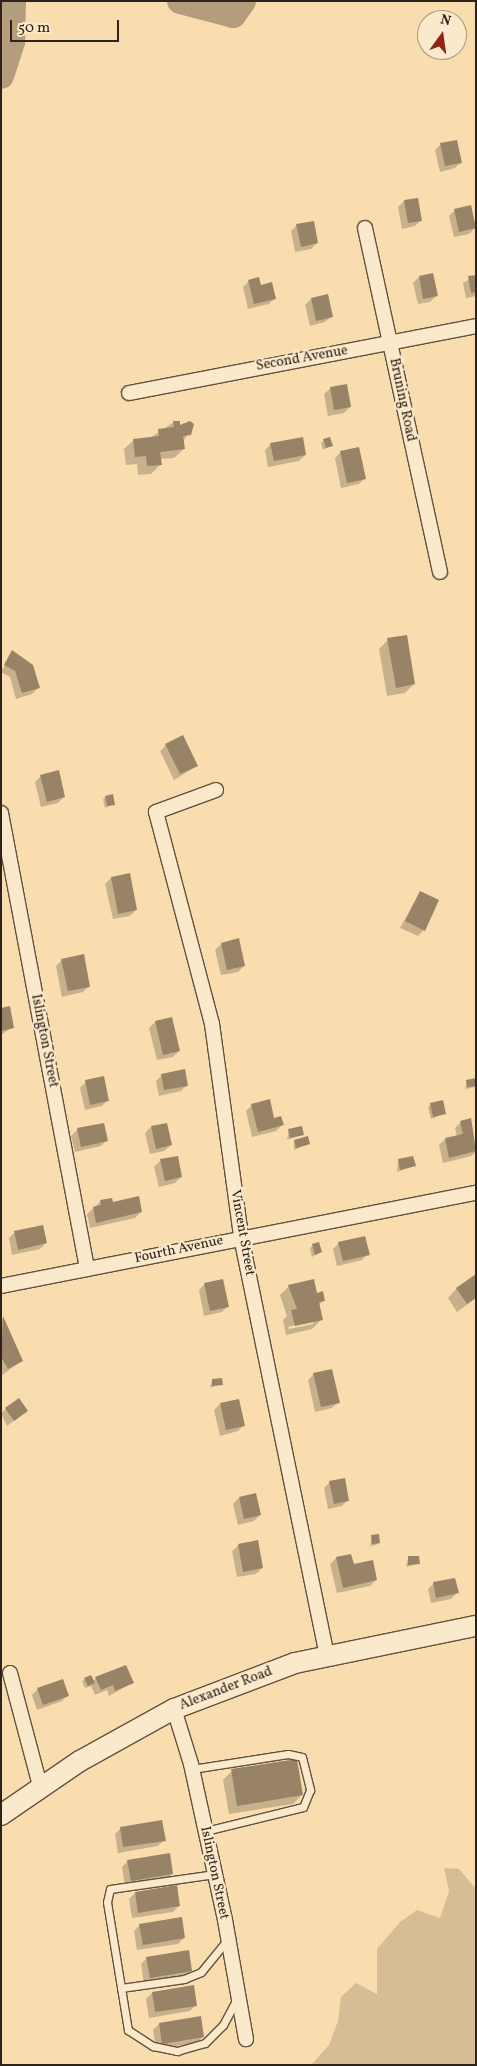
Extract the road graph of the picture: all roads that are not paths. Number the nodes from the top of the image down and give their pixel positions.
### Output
1 (365, 228) dead end
2 (476, 326) edge
3 (390, 345) junction
4 (129, 393) dead end
5 (440, 572) dead end
6 (216, 790) dead end
7 (1, 813) edge
8 (476, 1193) edge
9 (241, 1237) junction
10 (87, 1269) junction
11 (1, 1286) edge
12 (476, 1626) edge
13 (328, 1655) junction
14 (10, 1673) dead end
15 (174, 1709) junction
16 (192, 1769) junction
17 (40, 1786) junction
18 (1, 1815) edge
19 (205, 1831) junction
20 (215, 1874) junction
21 (228, 1939) junction
22 (121, 1988) junction
23 (238, 1996) junction
24 (246, 2039) dead end

1 - 3 street, Bruning Road
2 - 3 street, Second Avenue
3 - 4 street, Second Avenue
3 - 5 street, Bruning Road
6 - 9 street, Vincent Street
7 - 10 street, Islington Street
8 - 9 street, Fourth Avenue
9 - 10 street, Fourth Avenue
9 - 13 street, Vincent Street
10 - 11 street, Fourth Avenue
12 - 13 street, Alexander Road
13 - 15 street, Alexander Road
14 - 17 street
15 - 16 street, Islington Street
15 - 17 street, Alexander Road
16 - 19 street, Islington Street
16 - 19 lane
17 - 18 street, Alexander Road
19 - 20 street, Islington Street
20 - 21 street, Islington Street
20 - 22 lane
21 - 22 lane
21 - 23 street, Islington Street
22 - 23 lane
23 - 24 street, Islington Street

